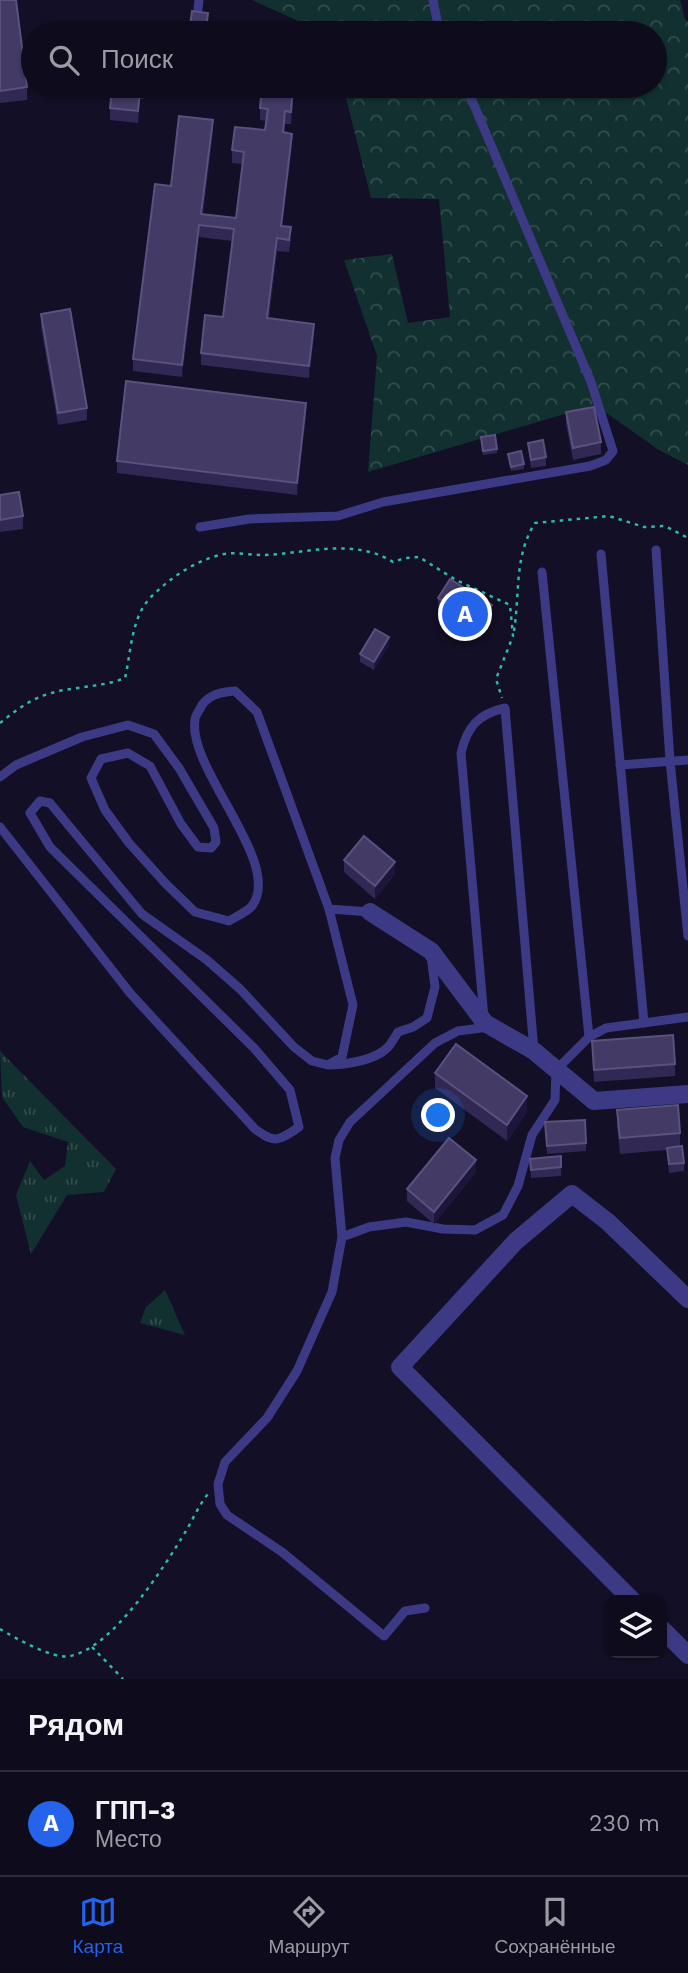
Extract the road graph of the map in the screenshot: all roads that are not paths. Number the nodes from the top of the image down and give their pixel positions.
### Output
1 (433, 0) edge
2 (437, 21) edge
3 (471, 98) edge
4 (200, 527) dead end
5 (656, 550) dead end
6 (601, 554) dead end
7 (542, 572) dead end
8 (688, 760) edge
9 (670, 761) junction
10 (620, 765) junction
11 (0, 777) edge
12 (0, 827) edge
13 (329, 909) junction
14 (370, 912) joint
15 (688, 936) edge
16 (431, 951) junction
17 (688, 1017) edge
18 (644, 1023) junction
19 (491, 1027) junction
20 (590, 1037) junction
21 (534, 1051) junction
22 (328, 1065) junction
23 (556, 1070) junction
24 (688, 1094) edge
25 (342, 1237) junction
26 (688, 1299) edge
27 (627, 1595) edge
28 (425, 1608) dead end
29 (667, 1634) edge
30 (688, 1655) edge

1 - 2 lane
3 - 4 lane
5 - 9 lane
6 - 10 lane
7 - 20 lane
8 - 9 lane
9 - 10 lane
9 - 15 lane
10 - 18 lane
11 - 13 lane
12 - 22 lane
13 - 14 lane
13 - 22 lane
14 - 16 street
16 - 19 street
16 - 22 lane
17 - 18 lane
18 - 20 lane
19 - 21 street
19 - 21 lane
19 - 25 lane
20 - 23 lane
21 - 23 street
23 - 24 street
23 - 25 lane
25 - 28 lane
26 - 27 street
29 - 30 street

